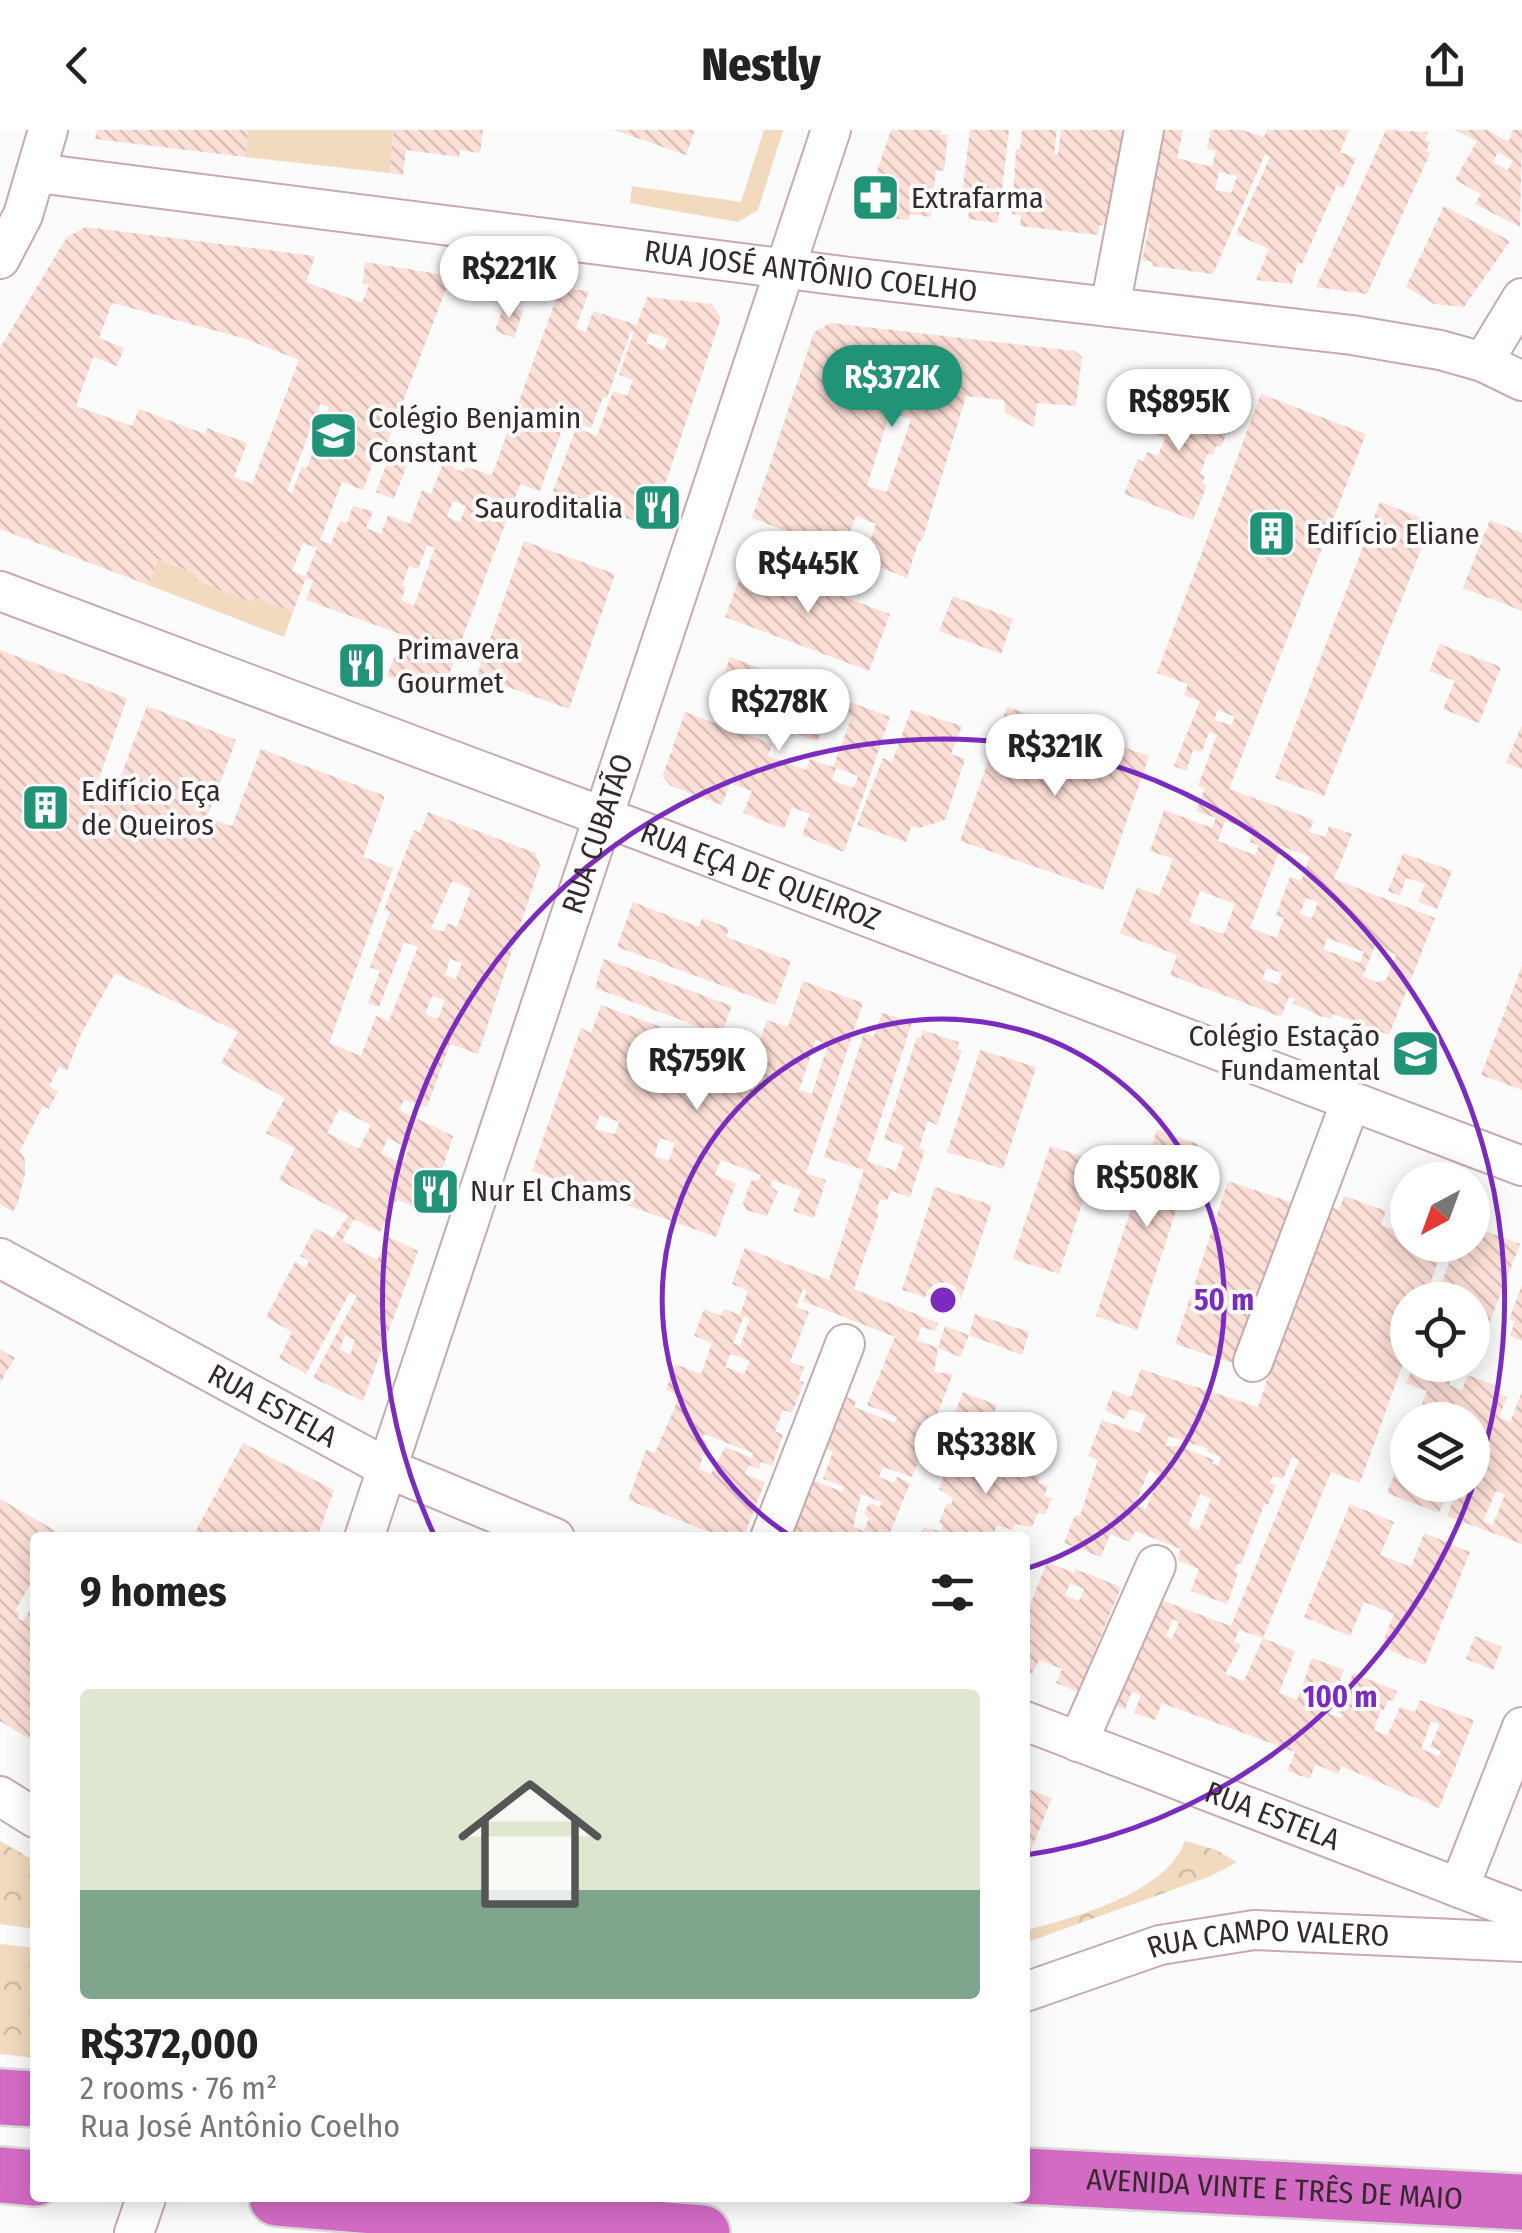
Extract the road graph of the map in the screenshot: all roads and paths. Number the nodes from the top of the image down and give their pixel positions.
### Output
1 (48, 130) edge
2 (830, 130) edge
3 (1144, 130) edge
4 (37, 173) junction
5 (0, 259) edge
6 (783, 269) junction
7 (1522, 298) edge
8 (1110, 307) junction
9 (1482, 362) junction
10 (1522, 381) edge
11 (0, 592) edge
12 (602, 817) junction
13 (1351, 1101) junction
14 (1522, 1166) edge
15 (0, 1258) edge
16 (845, 1344) dead end
17 (1253, 1362) dead end
18 (389, 1469) junction
19 (366, 1532) edge
20 (541, 1532) edge
21 (772, 1532) edge
22 (1156, 1565) dead end
23 (1030, 1723) edge
24 (1522, 1727) edge
25 (1078, 1742) junction
26 (0, 1796) edge
27 (30, 1815) edge
28 (1460, 1888) junction
29 (1522, 1912) edge
30 (1522, 1942) edge
31 (1030, 1990) edge
32 (0, 2097) edge
33 (30, 2099) edge
34 (0, 2175) edge
35 (1030, 2176) edge
36 (30, 2178) edge
37 (145, 2202) edge
38 (325, 2202) edge
39 (1522, 2202) edge
40 (682, 2232) edge
41 (134, 2233) edge

1 - 4 street
2 - 6 street, RUA CUBATÃO
3 - 8 street
4 - 5 street
4 - 6 street, RUA JOSÉ ANTÔNIO COELHO
6 - 8 street, RUA JOSÉ ANTÔNIO COELHO
6 - 12 street, RUA CUBATÃO
7 - 9 street
8 - 9 street, RUA JOSÉ ANTÔNIO COELHO
9 - 10 street, RUA JOSÉ ANTÔNIO COELHO
11 - 12 street, RUA EÇA DE QUEIROZ
12 - 13 street, RUA EÇA DE QUEIROZ
12 - 18 street, RUA CUBATÃO
13 - 14 street, RUA EÇA DE QUEIROZ
13 - 17 street
15 - 18 street, RUA ESTELA
16 - 21 street
18 - 19 street, RUA CUBATÃO
18 - 20 street, RUA ESTELA
22 - 25 street
23 - 25 street, RUA ESTELA
24 - 28 street
25 - 28 street, RUA ESTELA
26 - 27 street
28 - 29 street, RUA ESTELA
30 - 31 street, RUA CAMPO VALERO
32 - 33 highway
34 - 36 highway
35 - 39 highway, AVENIDA VINTE E TRÊS DE MAIO
37 - 41 street
38 - 40 highway

